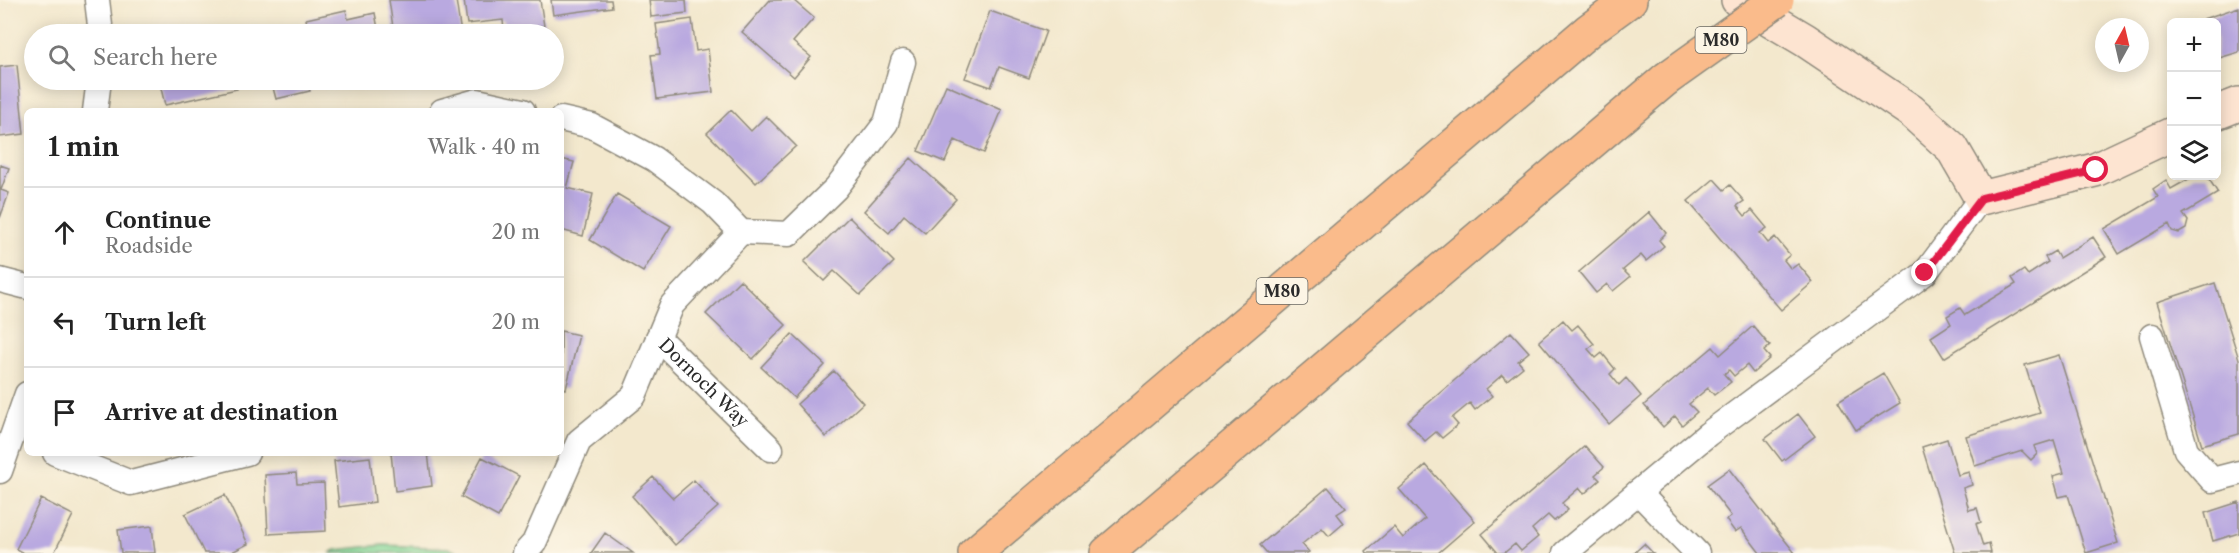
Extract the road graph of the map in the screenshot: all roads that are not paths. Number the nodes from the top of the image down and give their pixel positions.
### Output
1 (97, 0) edge
2 (1630, 0) edge
3 (1738, 0) edge
4 (1777, 0) edge
5 (100, 24) edge
6 (903, 62) dead end
7 (98, 90) edge
8 (2239, 104) edge
9 (95, 108) edge
10 (452, 108) edge
11 (509, 108) edge
12 (2221, 111) edge
13 (564, 120) edge
14 (2167, 136) edge
15 (1982, 198) junction
16 (741, 232) junction
17 (0, 280) edge
18 (24, 286) edge
19 (2152, 336) dead end
20 (658, 338) junction
21 (24, 413) edge
22 (20, 439) edge
23 (771, 449) dead end
24 (63, 456) edge
25 (235, 456) edge
26 (564, 457) edge
27 (0, 471) edge
28 (2239, 473) edge
29 (1638, 492) junction
30 (525, 553) edge
31 (975, 553) edge
32 (1107, 553) edge
33 (1565, 553) edge
34 (1697, 553) edge

1 - 5 street
2 - 31 highway, M80
3 - 15 street
4 - 32 highway, M80, bridge
6 - 16 street
7 - 9 street
8 - 12 street
10 - 11 street
13 - 16 street
14 - 15 street
15 - 29 street
16 - 20 street, Dornoch Way
17 - 18 street
19 - 28 street
20 - 23 street, Dornoch Way
20 - 26 street
21 - 22 street
22 - 27 street
24 - 25 street
26 - 30 street
29 - 33 street
29 - 34 street

